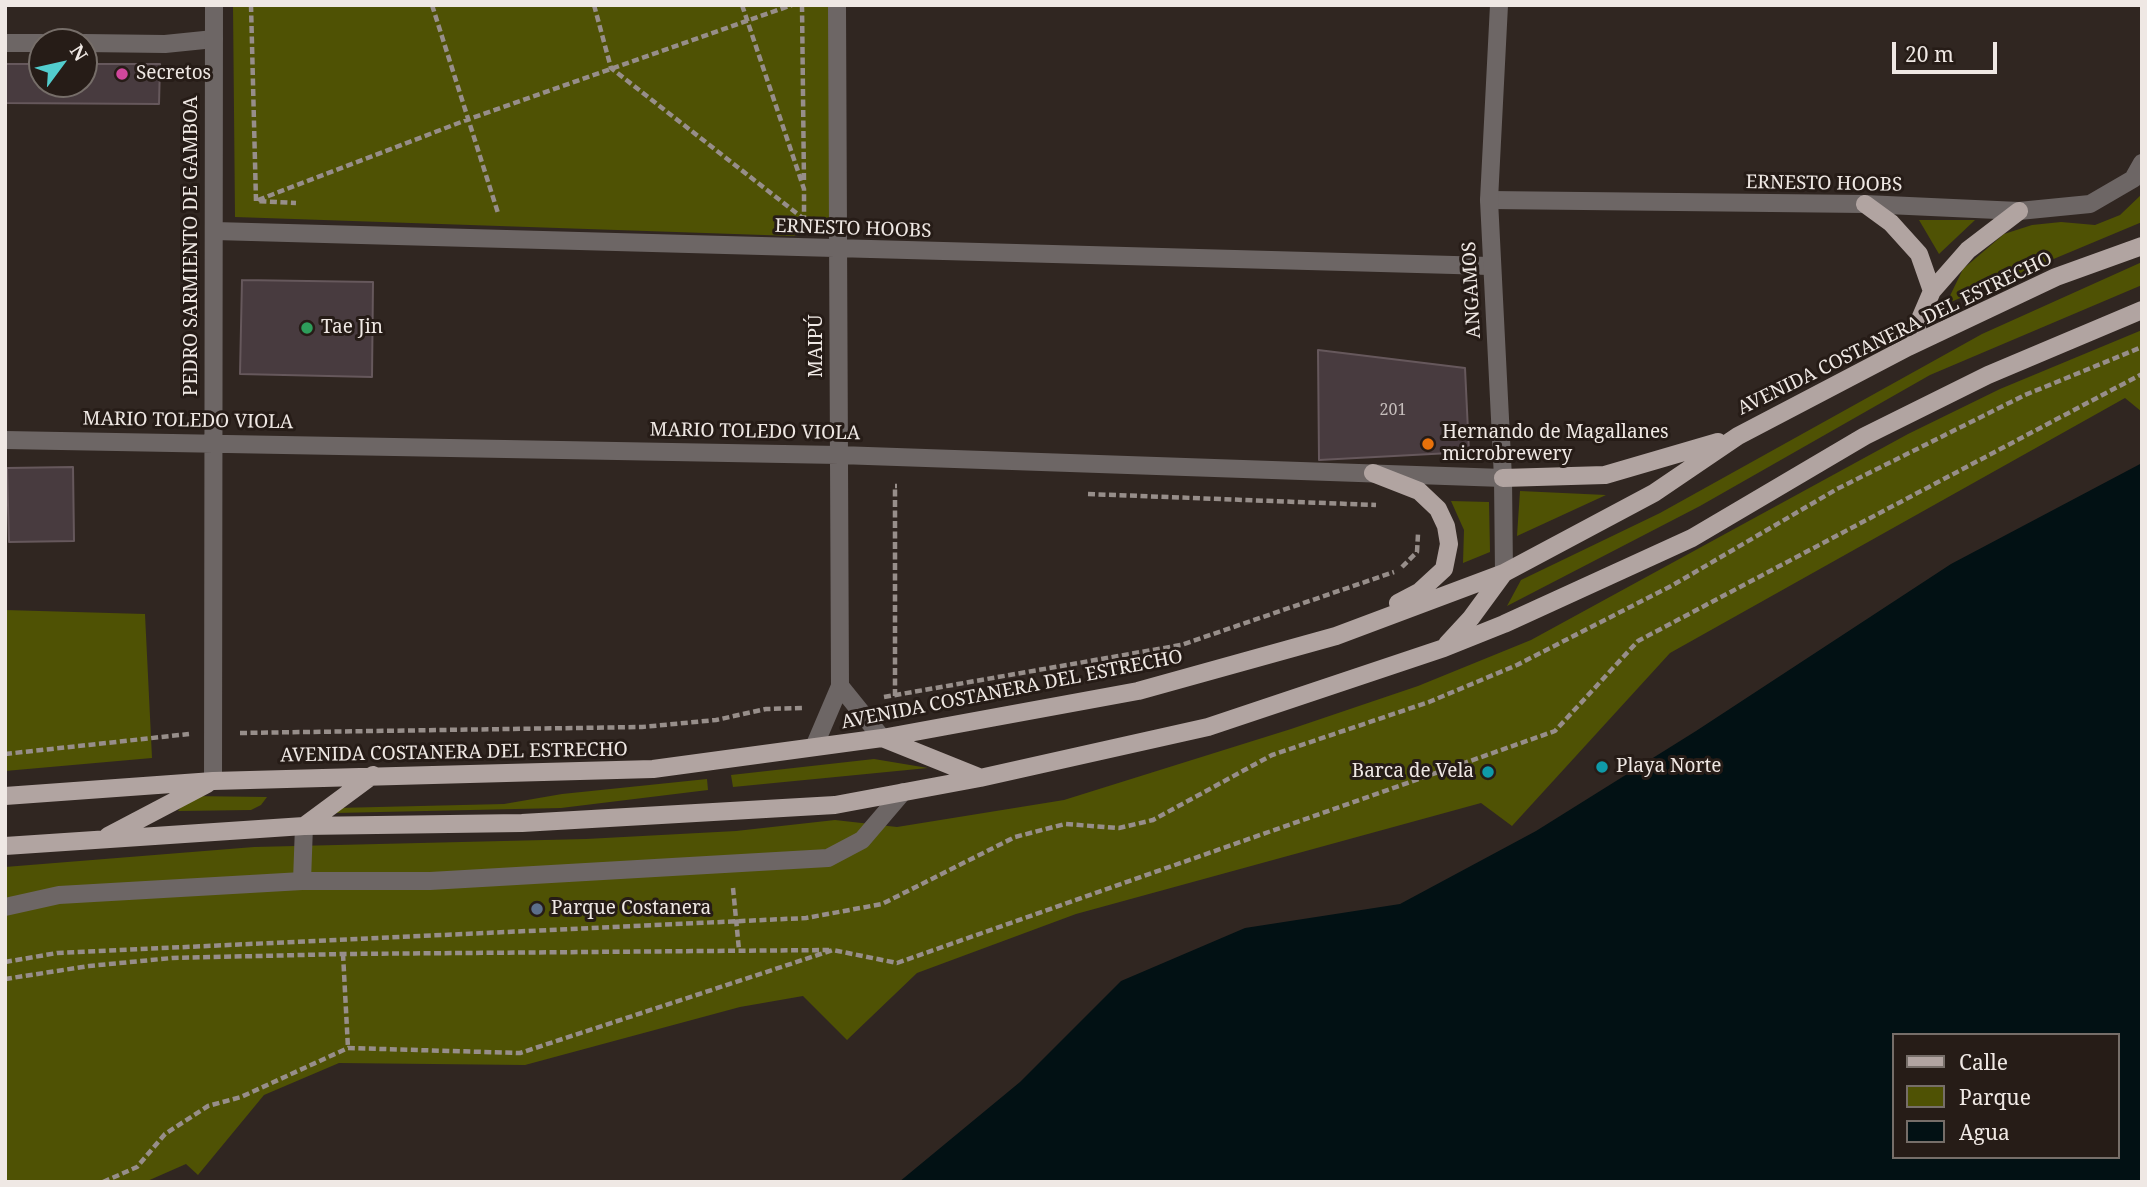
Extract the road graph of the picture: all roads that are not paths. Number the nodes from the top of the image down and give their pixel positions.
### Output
1 (214, 5) edge
2 (837, 5) edge
3 (1499, 5) edge
4 (214, 39) junction
5 (5, 43) edge
6 (28, 43) edge
7 (98, 43) edge
8 (2142, 163) edge
9 (1489, 200) junction
10 (1866, 204) junction
11 (2018, 211) junction
12 (215, 232) junction
13 (2142, 246) edge
14 (838, 250) junction
15 (1490, 266) junction
16 (1932, 291) junction
17 (2142, 310) edge
18 (1908, 347) junction
19 (1738, 436) junction
20 (5, 440) edge
21 (211, 442) junction
22 (839, 455) junction
23 (1373, 474) junction
24 (1503, 478) junction
25 (1504, 573) junction
26 (1336, 636) junction
27 (1444, 648) junction
28 (840, 686) junction
29 (882, 738) junction
30 (814, 747) junction
31 (373, 775) junction
32 (981, 778) junction
33 (214, 780) junction
34 (903, 792) junction
35 (5, 796) edge
36 (304, 826) junction
37 (100, 840) junction
38 (5, 846) edge
39 (302, 881) junction
40 (5, 907) edge

1 - 4 street, PEDRO SARMIENTO DE GAMBOA
2 - 14 street, MAIPÚ
3 - 9 street, ANGAMOS
4 - 7 street
4 - 12 street, PEDRO SARMIENTO DE GAMBOA
5 - 6 street
8 - 11 street, ERNESTO HOOBS
9 - 10 street, ERNESTO HOOBS
9 - 15 street, ANGAMOS
10 - 11 street, ERNESTO HOOBS
10 - 16 main road
11 - 16 main road
12 - 14 street, ERNESTO HOOBS
12 - 21 street, PEDRO SARMIENTO DE GAMBOA
13 - 18 main road, AVENIDA COSTANERA DEL ESTRECHO
14 - 15 street, ERNESTO HOOBS
14 - 22 street, MAIPÚ
15 - 24 street, ANGAMOS
16 - 18 main road
17 - 27 main road
18 - 19 main road, AVENIDA COSTANERA DEL ESTRECHO
19 - 24 main road
19 - 25 main road, AVENIDA COSTANERA DEL ESTRECHO
20 - 21 street, MARIO TOLEDO VIOLA
21 - 22 street, MARIO TOLEDO VIOLA
21 - 33 street, PEDRO SARMIENTO DE GAMBOA
22 - 23 street, MARIO TOLEDO VIOLA
22 - 28 street, MAIPÚ
23 - 24 street, MARIO TOLEDO VIOLA
23 - 26 main road
24 - 25 street, ANGAMOS
25 - 26 main road, AVENIDA COSTANERA DEL ESTRECHO
25 - 27 main road
26 - 29 main road, AVENIDA COSTANERA DEL ESTRECHO
27 - 32 main road
28 - 29 street
28 - 30 street, MAIPÚ
29 - 30 main road, AVENIDA COSTANERA DEL ESTRECHO
29 - 32 main road
30 - 31 main road, AVENIDA COSTANERA DEL ESTRECHO
31 - 33 main road, AVENIDA COSTANERA DEL ESTRECHO
31 - 36 main road
32 - 34 main road
33 - 35 main road, AVENIDA COSTANERA DEL ESTRECHO
33 - 37 main road
34 - 36 main road
34 - 39 street
36 - 37 main road
36 - 39 street
37 - 38 main road
39 - 40 street

